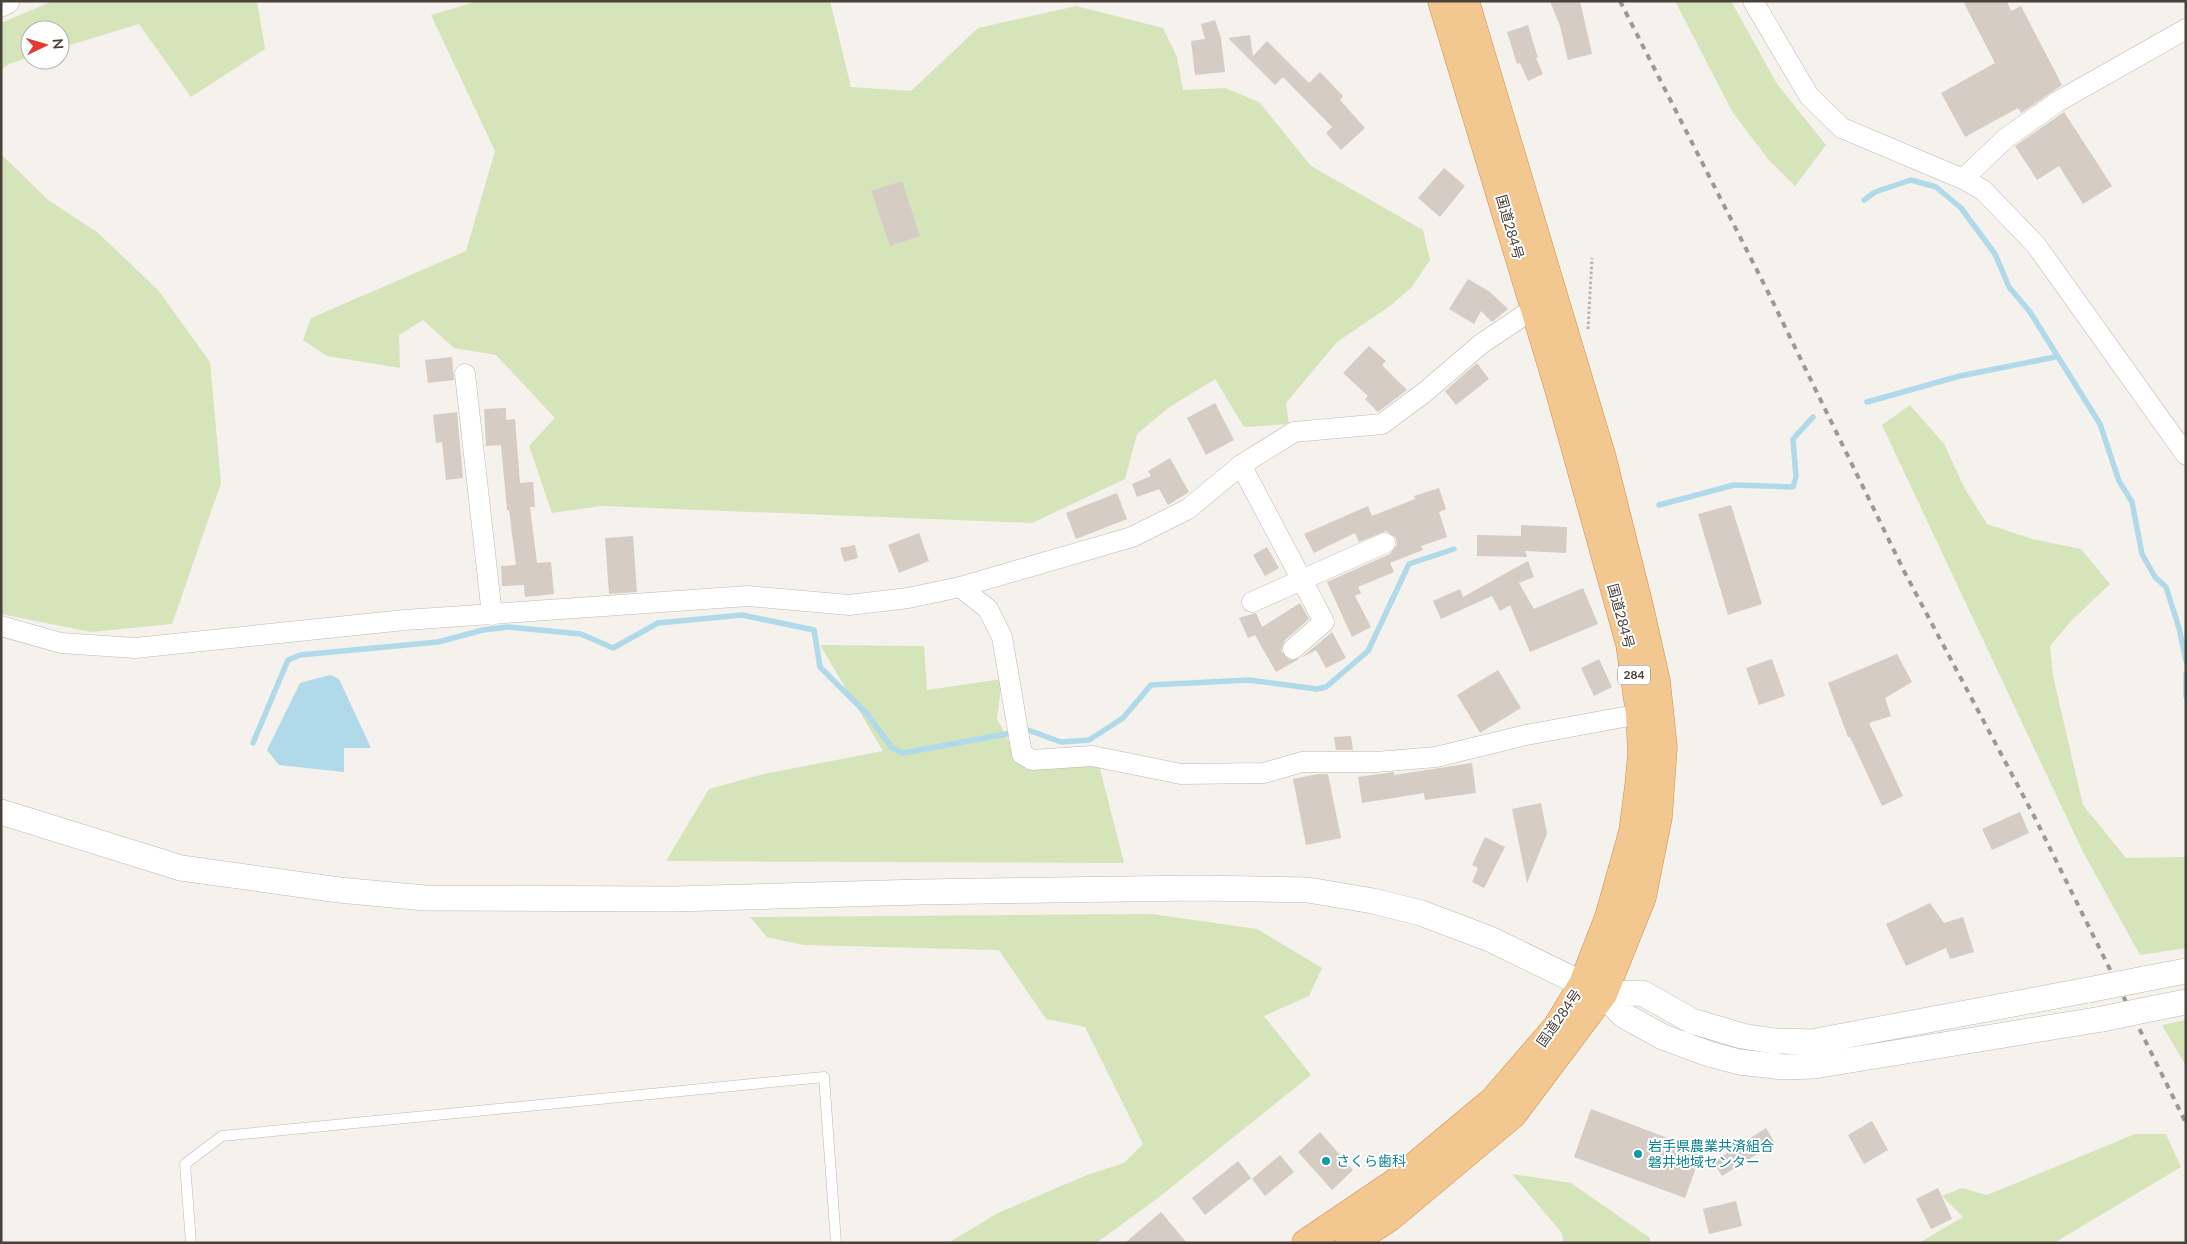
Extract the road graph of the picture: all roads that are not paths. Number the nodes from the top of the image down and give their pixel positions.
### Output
1 (7, 1) edge
2 (1442, 1) edge
3 (1465, 1) edge
4 (1753, 1) edge
5 (1, 4) edge
6 (2186, 29) edge
7 (1963, 179) junction
8 (1544, 302) junction
9 (465, 374) dead end
10 (2186, 455) edge
11 (1241, 464) junction
12 (1385, 543) dead end
13 (1301, 578) junction
14 (960, 587) junction
15 (1252, 602) dead end
16 (492, 615) junction
17 (1, 626) edge
18 (1293, 649) dead end
19 (1640, 714) junction
20 (1, 812) edge
21 (2186, 971) edge
22 (1593, 989) junction
23 (2186, 1002) edge
24 (190, 1243) edge
25 (836, 1243) edge
26 (1306, 1243) edge
27 (1350, 1243) edge

1 - 5 street
2 - 8 highway, 国道284号 / 284
3 - 8 highway, 国道284号 / 284
4 - 7 street
6 - 7 street
7 - 10 street
8 - 11 street
8 - 19 highway, 国道284号 / 284
8 - 22 highway, 国道284号 / 284
9 - 16 street
11 - 13 street
11 - 14 street
12 - 13 street
13 - 15 street
13 - 18 street
14 - 16 street
14 - 19 street
16 - 17 street
19 - 22 highway, 国道284号 / 284
20 - 22 street
21 - 22 street, bridge
22 - 23 street, bridge
22 - 26 highway, 国道284号 / 284
22 - 27 highway, 国道284号 / 284
24 - 25 lane

